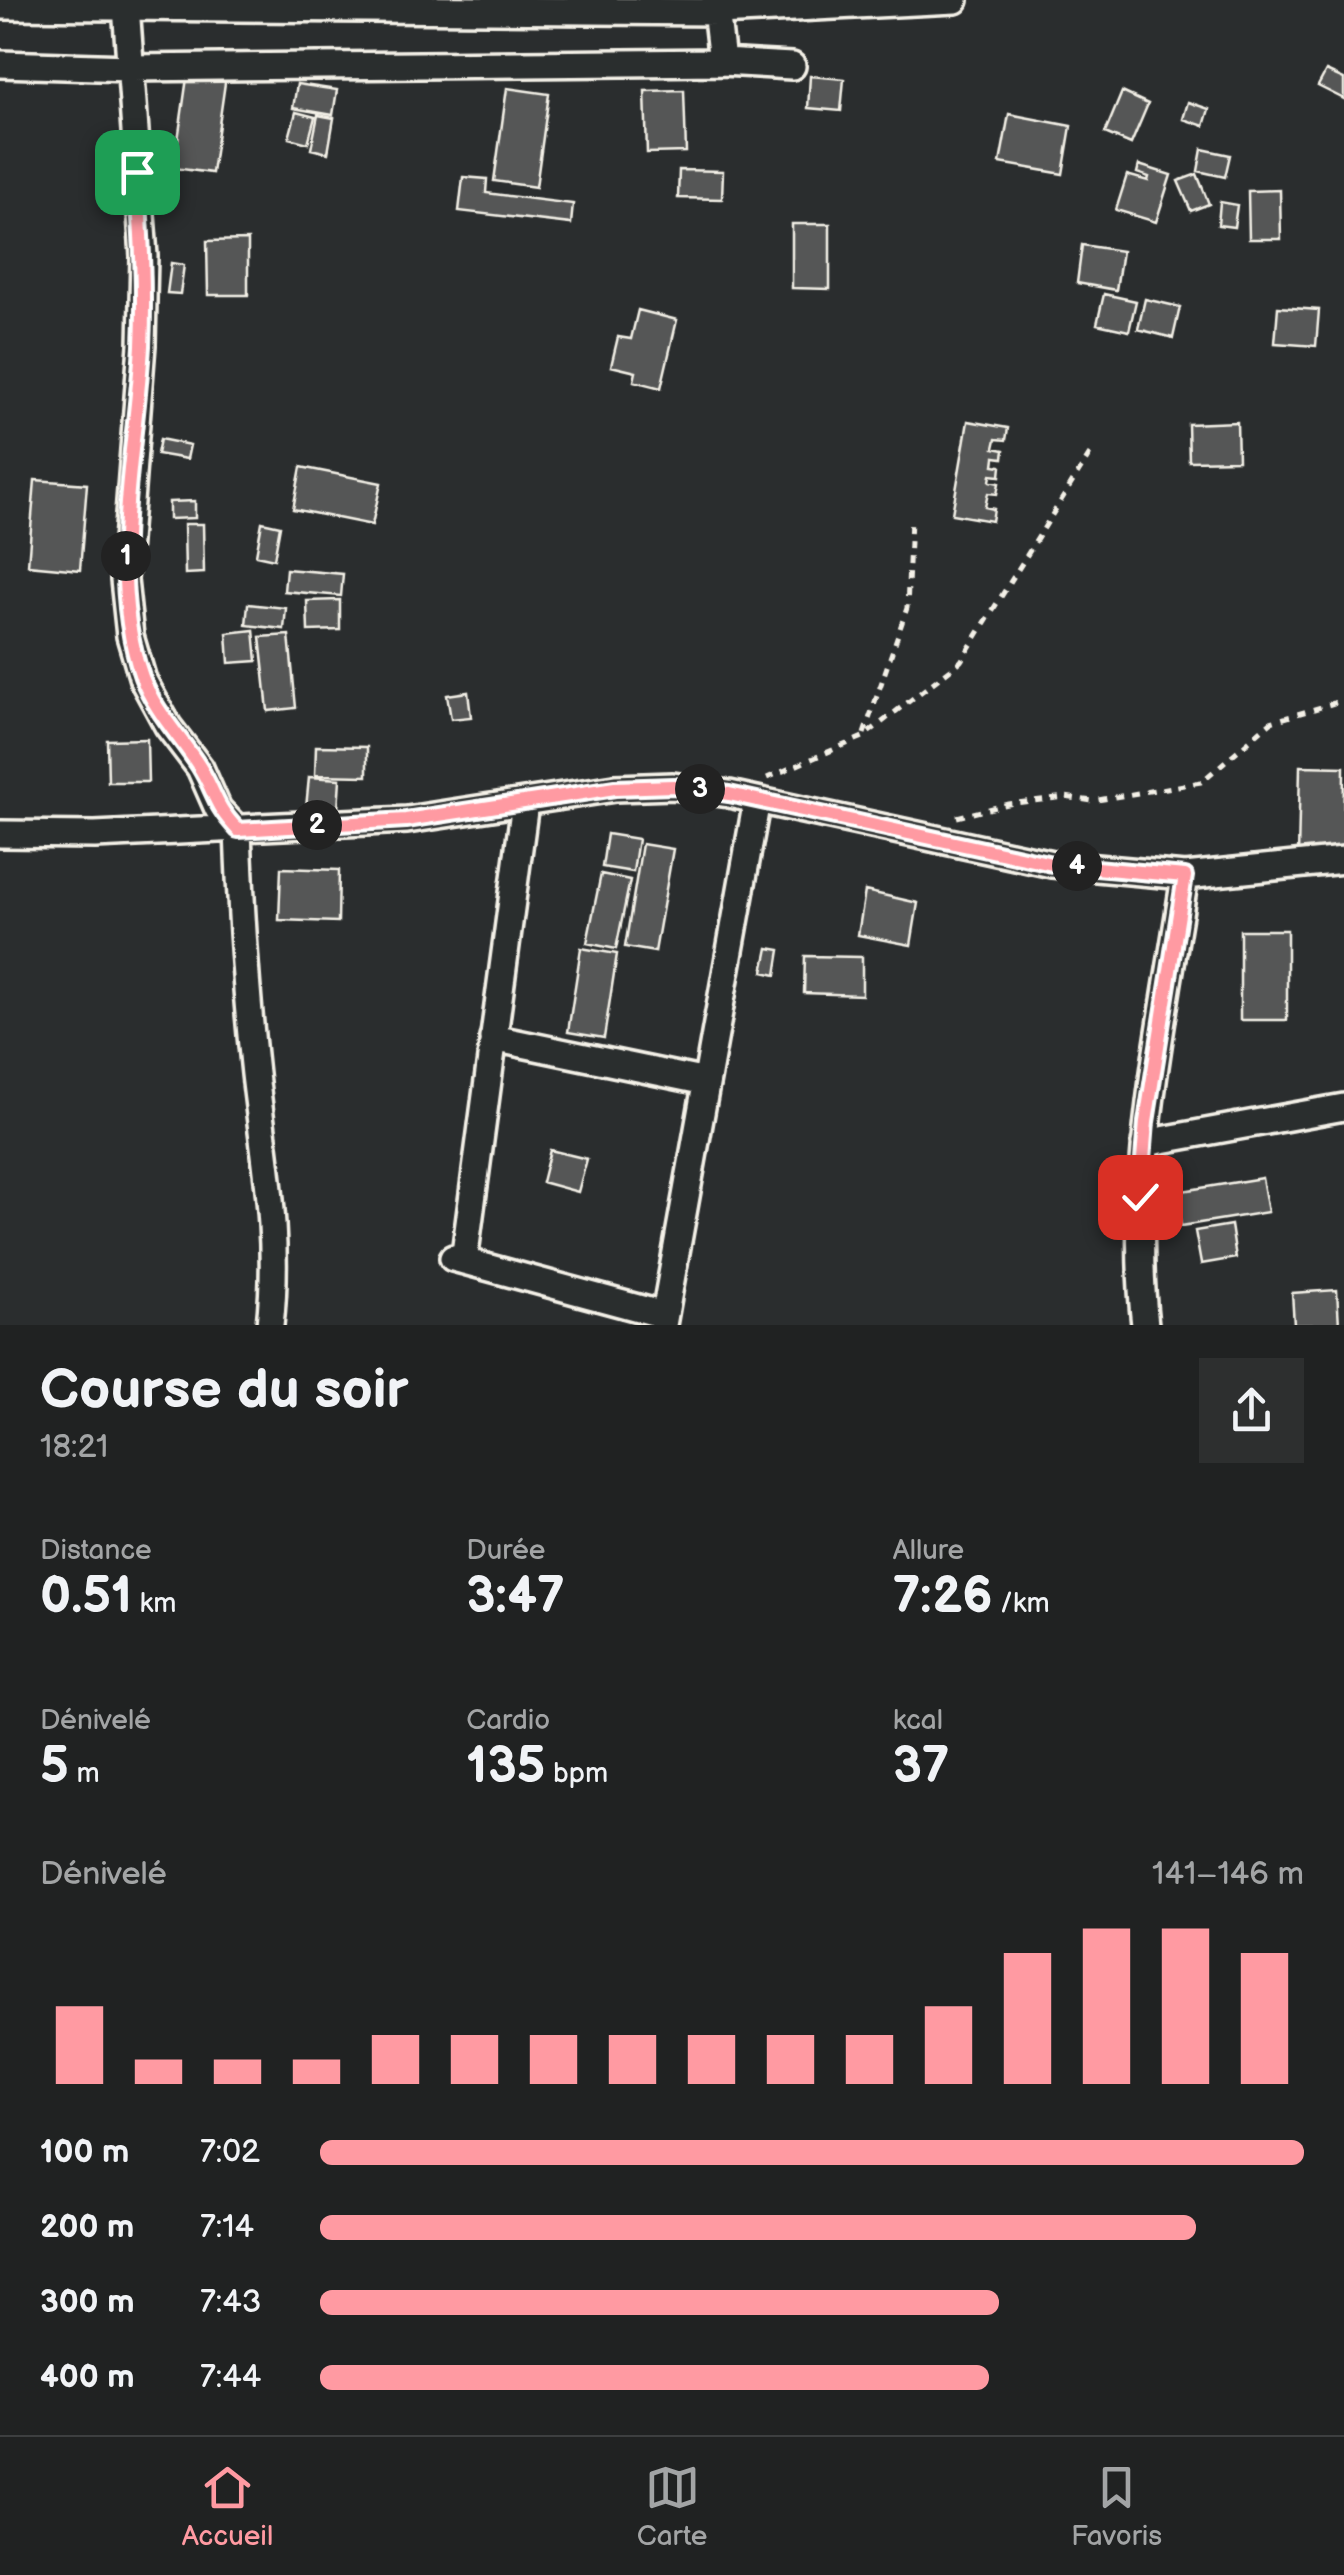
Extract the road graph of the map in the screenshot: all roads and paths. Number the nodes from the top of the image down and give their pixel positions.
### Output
1 (955, 0) edge
2 (254, 5) edge
3 (0, 6) edge
4 (126, 6) junction
5 (716, 6) edge
6 (722, 62) junction
7 (0, 64) edge
8 (792, 66) dead end
9 (130, 68) junction
10 (1090, 454) dead end
11 (911, 519) dead end
12 (1344, 700) edge
13 (863, 737) junction
14 (729, 794) junction
15 (757, 800) junction
16 (525, 803) junction
17 (955, 818) dead end
18 (238, 830) junction
19 (0, 834) edge
20 (1344, 860) edge
21 (1185, 876) junction
22 (493, 1038) junction
23 (706, 1082) junction
24 (1344, 1107) edge
25 (1145, 1143) junction
26 (664, 1320) edge
27 (270, 1325) edge
28 (1144, 1325) edge

1 - 5 street
2 - 4 street
2 - 5 street
3 - 4 street
4 - 9 street
5 - 6 street
6 - 8 street
6 - 9 street
7 - 9 street
9 - 18 street
10 - 13 path
11 - 13 path
12 - 17 path
13 - 14 path
14 - 15 street
14 - 16 street
15 - 21 street
15 - 23 street
16 - 18 street
16 - 22 street
18 - 19 street
18 - 27 street
20 - 21 street
21 - 25 street
22 - 23 street
22 - 26 street
23 - 26 street
24 - 25 street
25 - 28 street

